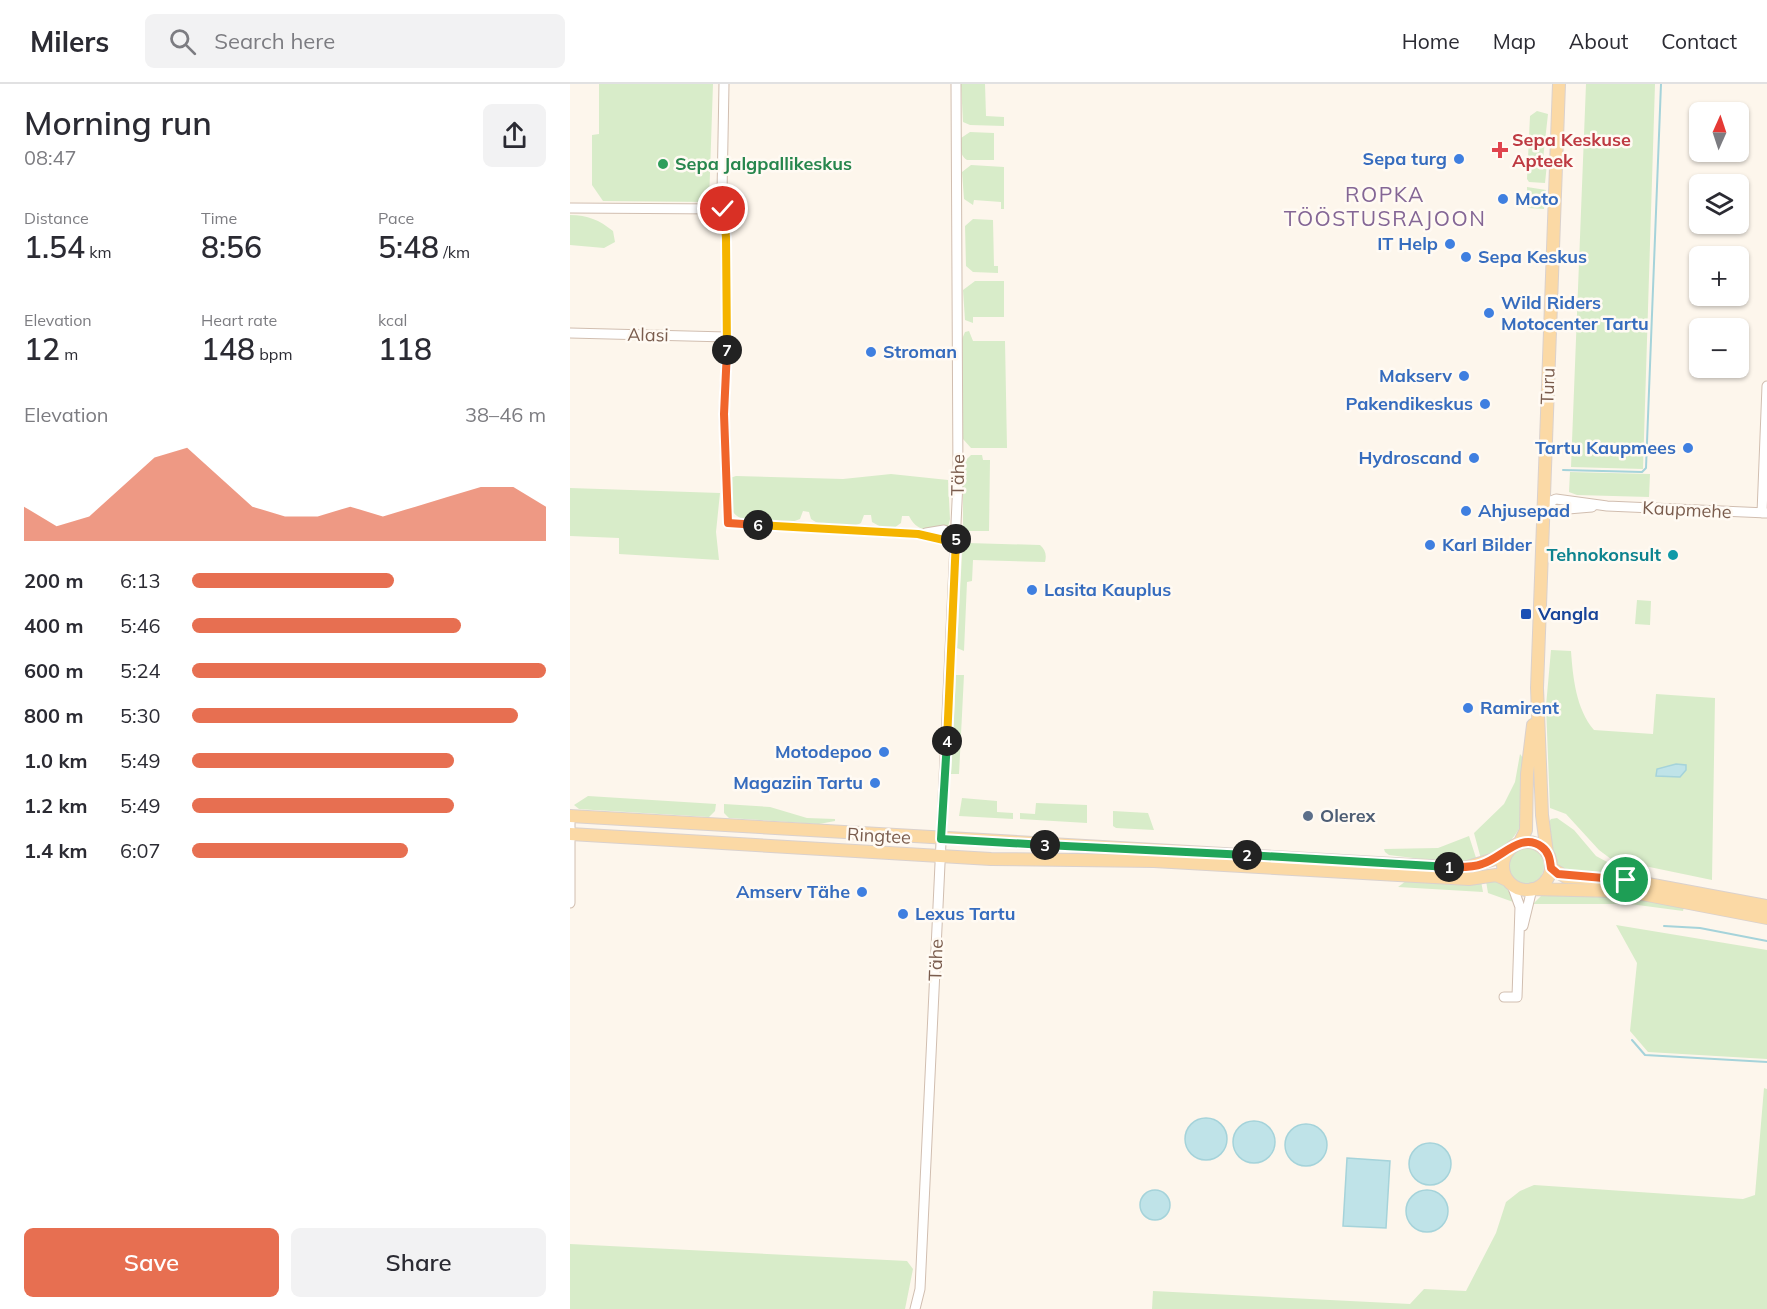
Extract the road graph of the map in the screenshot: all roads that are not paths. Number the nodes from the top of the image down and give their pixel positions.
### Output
1 (724, 84) edge
2 (956, 84) edge
3 (1558, 84) edge
4 (570, 208) edge
5 (723, 209) junction
6 (570, 333) edge
7 (727, 337) junction
8 (1767, 386) edge
9 (1544, 504) junction
10 (1764, 513) edge
11 (956, 536) junction
12 (1537, 688) junction
13 (570, 816) edge
14 (571, 834) edge
15 (941, 839) junction
16 (1520, 842) junction
17 (1508, 851) junction
18 (1547, 853) junction
19 (940, 856) junction
20 (1551, 868) junction
21 (1510, 883) junction
22 (1532, 889) junction
23 (570, 903) edge
24 (1767, 906) edge
25 (1767, 918) edge
26 (1520, 937) junction
27 (1504, 997) dead end
28 (915, 1309) edge

1 - 5 street
2 - 11 street, Tähe
3 - 9 main road, Turu
4 - 5 street
5 - 7 street
6 - 7 street, Alasi
7 - 11 street
8 - 10 street
9 - 10 street, Kaupmehe
9 - 12 main road, Turu
11 - 15 street, Tähe
12 - 16 main road, Turu
12 - 18 main road, Turu
13 - 14 street
13 - 15 main road, Ringtee
14 - 19 main road, Ringtee
14 - 23 street
15 - 17 main road, Ringtee
15 - 19 street, Tähe
16 - 17 main road
16 - 18 main road
17 - 21 main road
18 - 20 main road
19 - 21 main road, Ringtee
19 - 28 street, Tähe
20 - 22 main road
20 - 24 main road
21 - 22 main road
21 - 26 street
22 - 25 main road
22 - 26 street
26 - 27 street

